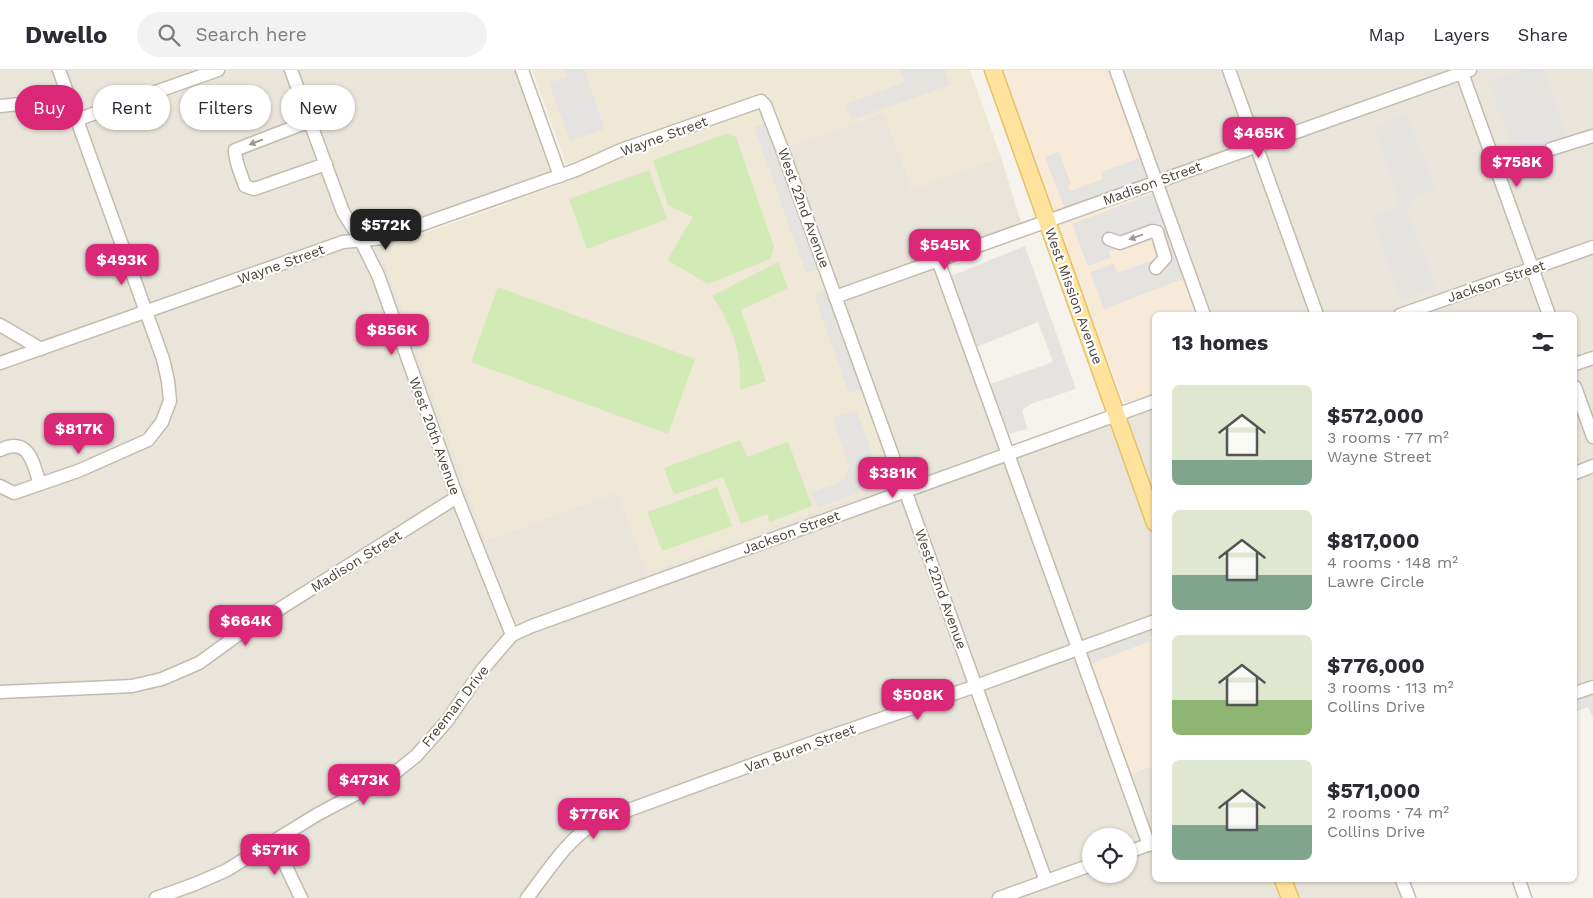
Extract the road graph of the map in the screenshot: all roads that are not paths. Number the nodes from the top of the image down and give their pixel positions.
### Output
1 (59, 70) edge
2 (218, 70) edge
3 (291, 70) edge
4 (522, 70) edge
5 (993, 70) edge
6 (1116, 70) edge
7 (1230, 70) edge
8 (1464, 71) edge
9 (64, 85) edge
10 (297, 85) edge
11 (761, 101) joint
12 (15, 104) edge
13 (0, 106) edge
14 (83, 118) edge
15 (80, 130) edge
16 (287, 130) edge
17 (313, 130) edge
18 (1593, 136) edge
19 (1257, 145) junction
20 (1551, 149) dead end
21 (326, 164) junction
22 (560, 176) junction
23 (1156, 182) junction
24 (1046, 220) junction
25 (1109, 239) dead end
26 (360, 240) junction
27 (1593, 247) edge
28 (938, 260) junction
29 (1156, 268) dead end
30 (1532, 269) junction
31 (835, 297) junction
32 (146, 312) junction
33 (1203, 312) edge
34 (1316, 312) edge
35 (1409, 312) edge
36 (1548, 312) edge
37 (0, 325) edge
38 (41, 349) junction
39 (1593, 358) edge
40 (0, 363) edge
41 (1577, 363) edge
42 (1577, 393) edge
43 (1152, 401) edge
44 (1116, 414) junction
45 (1593, 437) edge
46 (0, 450) edge
47 (1008, 453) junction
48 (1593, 466) edge
49 (1577, 472) edge
50 (40, 484) junction
51 (0, 486) edge
52 (905, 492) junction
53 (457, 497) junction
54 (1152, 515) edge
55 (1152, 622) edge
56 (512, 635) junction
57 (1078, 649) junction
58 (976, 686) junction
59 (1593, 687) edge
60 (0, 692) edge
61 (1577, 692) edge
62 (274, 841) junction
63 (1152, 844) edge
64 (1137, 849) edge
65 (1082, 868) edge
66 (1046, 881) junction
67 (1284, 882) edge
68 (1403, 882) edge
69 (1520, 882) edge
70 (156, 898) edge
71 (301, 898) edge
72 (526, 898) edge
73 (999, 898) edge
74 (1290, 898) edge
75 (1408, 898) edge
76 (1525, 898) edge

1 - 9 street
2 - 14 street
3 - 10 street, West 20th Avenue
4 - 22 street
5 - 24 main road, West Mission Avenue
6 - 23 street
7 - 19 street
8 - 19 street, Madison Street
8 - 30 street
11 - 22 street, Wayne Street
11 - 31 street, West 22nd Avenue
12 - 13 street
15 - 32 street
16 -> 21 street
17 - 21 street, West 20th Avenue
18 - 20 street
19 - 23 street, Madison Street
19 - 34 street
21 - 26 street, West 20th Avenue
22 - 26 street, Wayne Street
23 - 24 street, Madison Street
23 - 33 street
24 - 28 street, Madison Street
24 - 44 main road, West Mission Avenue
29 -> 25 street
26 - 32 street, Wayne Street
26 - 53 street, West 20th Avenue
27 - 30 street, Jackson Street
28 - 31 street, Madison Street
28 - 47 street
30 - 35 street, Jackson Street
30 - 36 street
31 - 52 street, West 22nd Avenue
32 - 38 street, Wayne Street
32 - 50 street
37 - 38 street
38 - 40 street, Wayne Street
39 - 41 street
42 - 45 street
43 - 44 street, Jackson Street
44 - 47 street, Jackson Street
44 - 54 main road, West Mission Avenue
46 - 50 street
47 - 52 street, Jackson Street
47 - 57 street
48 - 49 street
50 - 51 street
52 - 56 street, Jackson Street
52 - 58 street, West 22nd Avenue
53 - 56 street, West 20th Avenue
53 - 60 street, Madison Street
55 - 57 street, Van Buren Street
56 - 62 street, Freeman Drive
57 - 58 street, Van Buren Street
57 - 63 street
58 - 66 street, West 22nd Avenue
58 - 72 street, Van Buren Street
59 - 61 street
62 - 70 street, Freeman Drive
62 - 71 street
63 - 64 street
65 - 66 street
66 - 73 street
67 - 74 main road
68 - 75 street
69 - 76 street

